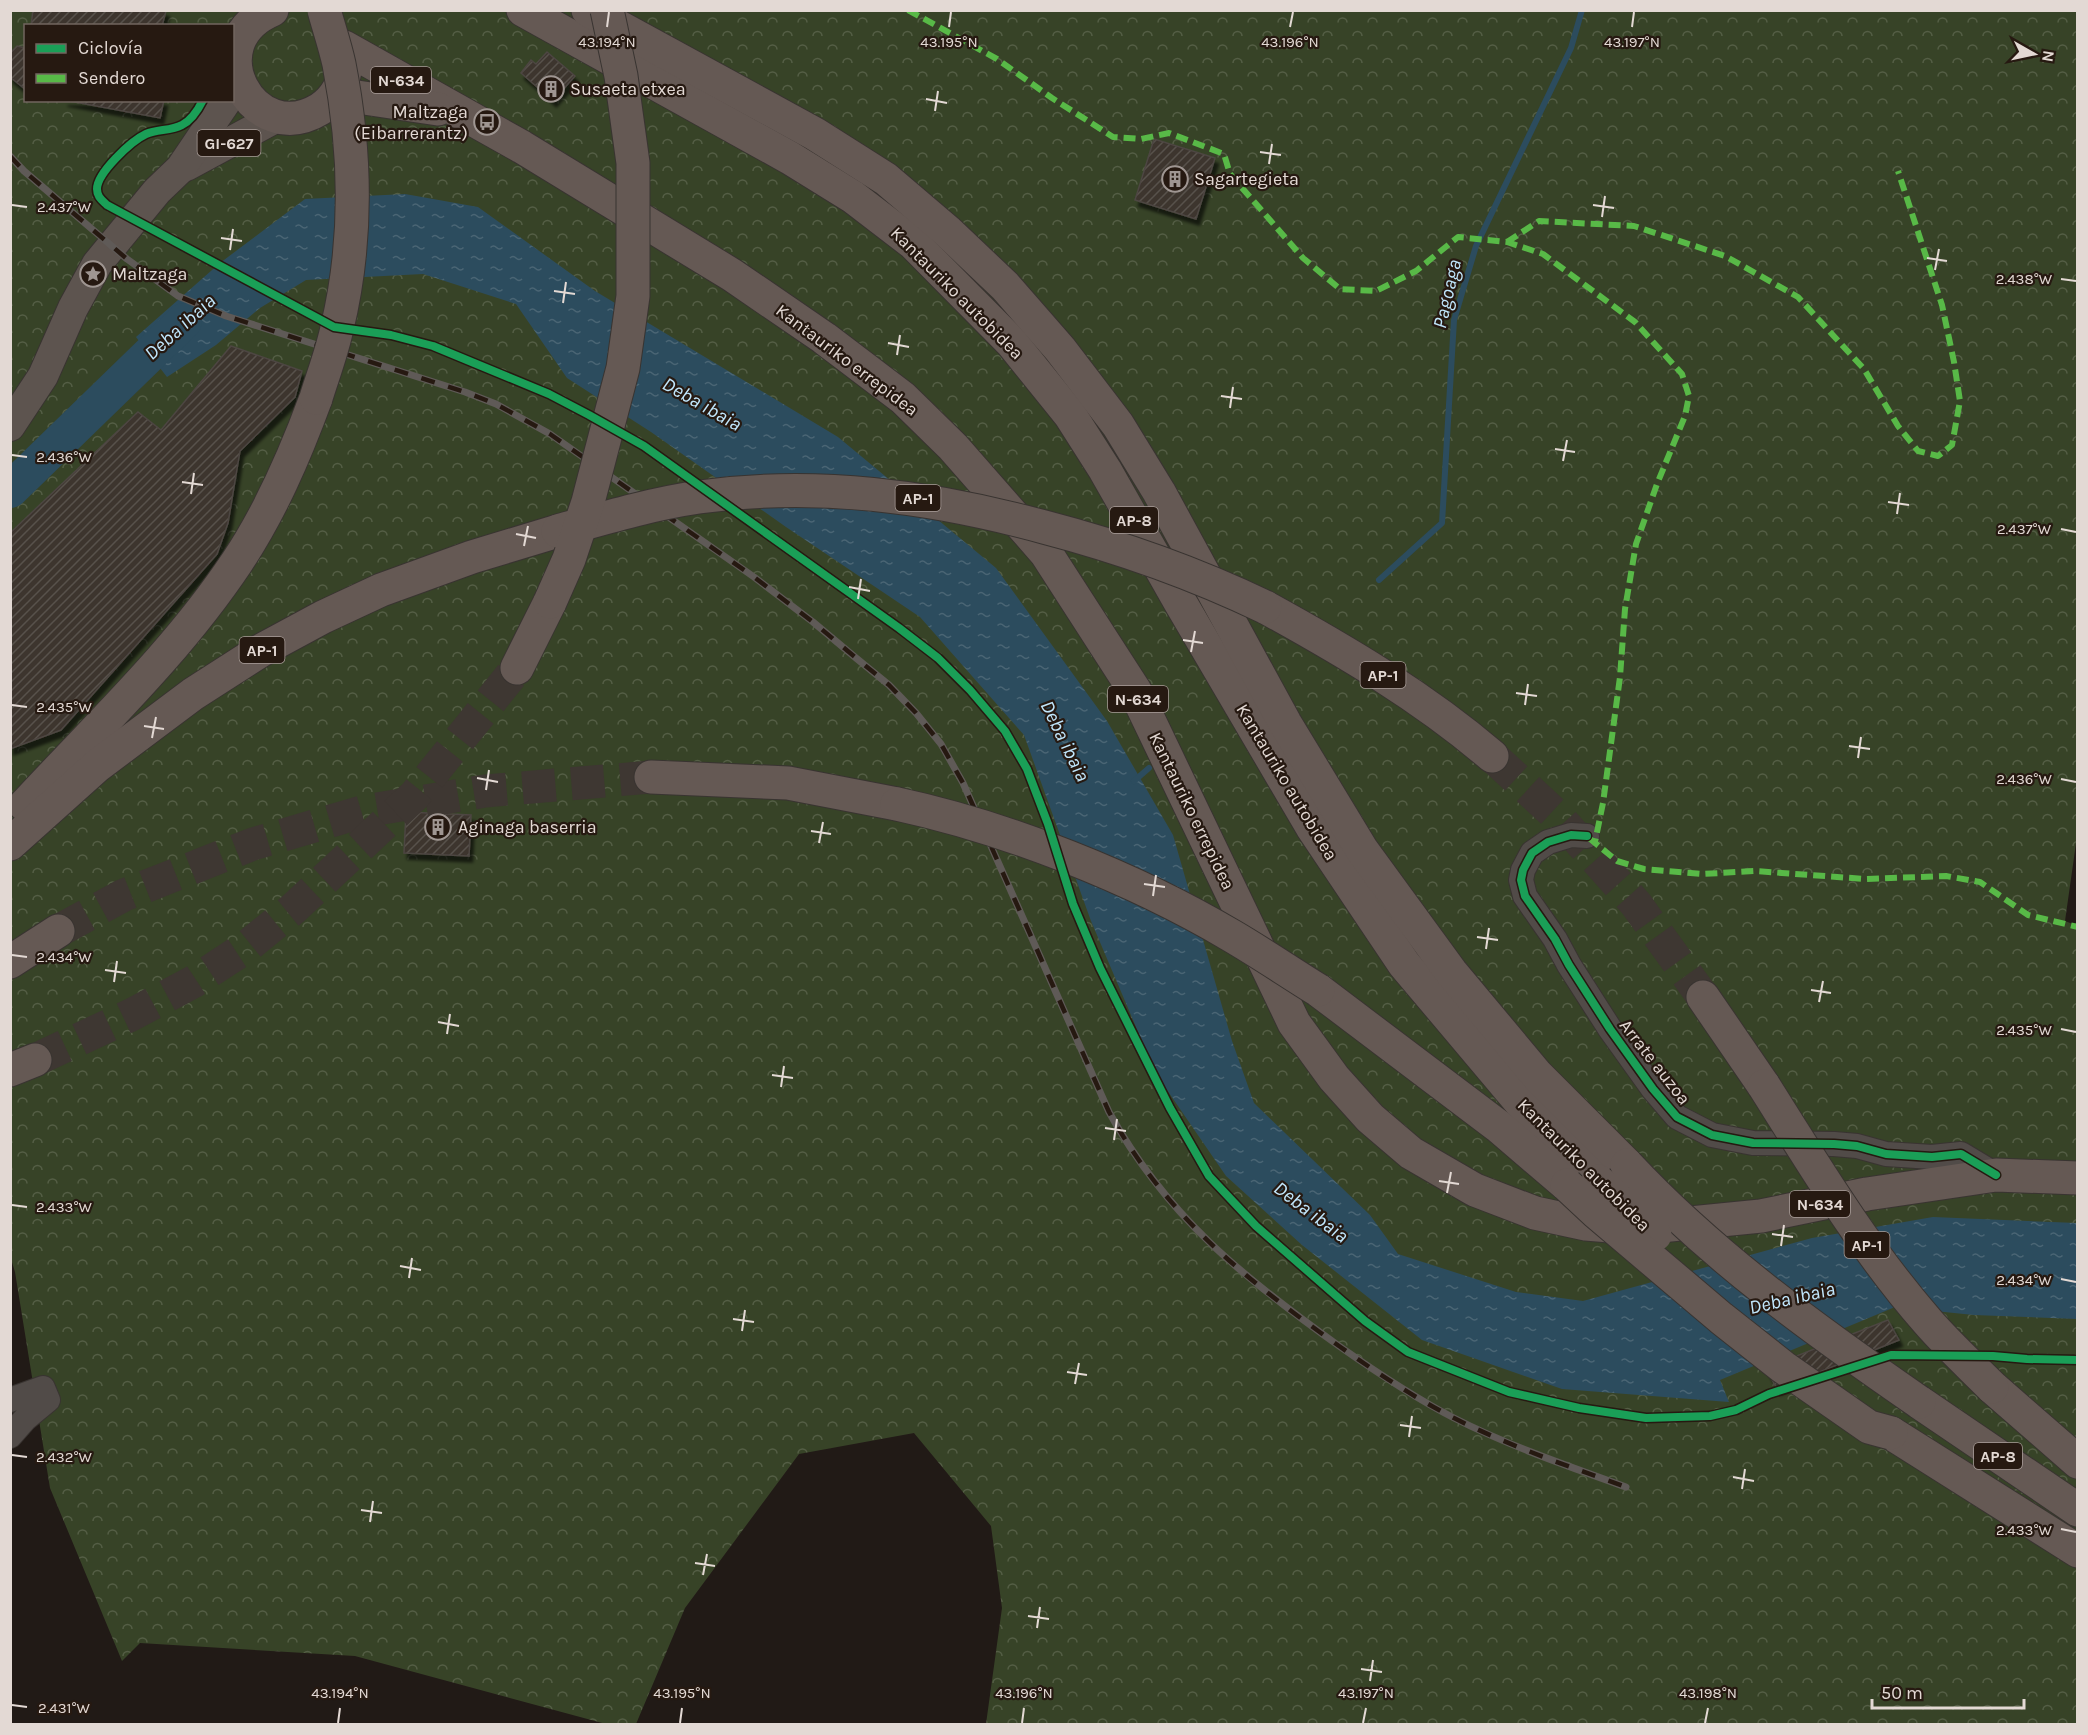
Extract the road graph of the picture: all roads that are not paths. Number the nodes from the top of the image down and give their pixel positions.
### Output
1 (272, 10) edge
2 (310, 10) edge
3 (324, 10) edge
4 (523, 10) edge
5 (588, 10) edge
6 (607, 10) edge
7 (236, 23) edge
8 (344, 47) junction
9 (234, 57) edge
10 (234, 93) edge
11 (337, 94) junction
12 (226, 102) edge
13 (458, 112) junction
14 (277, 117) junction
15 (181, 168) junction
16 (10, 426) edge
17 (517, 668) tunnel mouth
18 (1492, 756) tunnel mouth
19 (651, 777) tunnel mouth
20 (10, 822) edge
21 (1587, 836) dead end
22 (10, 844) edge
23 (58, 931) tunnel mouth
24 (10, 962) edge
25 (1703, 997) tunnel mouth
26 (1996, 1174) junction
27 (2078, 1178) edge
28 (1582, 1183) junction
29 (10, 1400) edge
30 (10, 1436) edge
31 (2078, 1462) edge
32 (2078, 1510) edge
33 (2078, 1551) edge

1 - 7 highway
2 - 8 highway, N-634
3 - 20 highway, bridge
4 - 28 highway, Kantauriko autobidea / AP-8
5 - 32 highway, Kantauriko autobidea / AP-8, bridge
6 - 17 highway, bridge
7 - 9 highway
8 - 11 highway, N-634
8 - 13 highway, Kantauriko errepidea / N-634
10 - 14 highway
11 - 13 highway, N-634
11 - 14 highway
12 - 15 main road, GI-627
13 - 26 highway, Kantauriko errepidea / N-634
14 - 15 main road, GI-627
15 - 16 main road, GI-627
18 - 22 highway, AP-1, bridge
19 - 28 highway, bridge
21 - 26 street, Arrate auzoa
23 - 24 highway
25 - 31 highway, AP-1, bridge
26 - 27 highway, Kantauriko errepidea / N-634
28 - 33 highway, Kantauriko autobidea / AP-8, bridge
29 - 30 street

